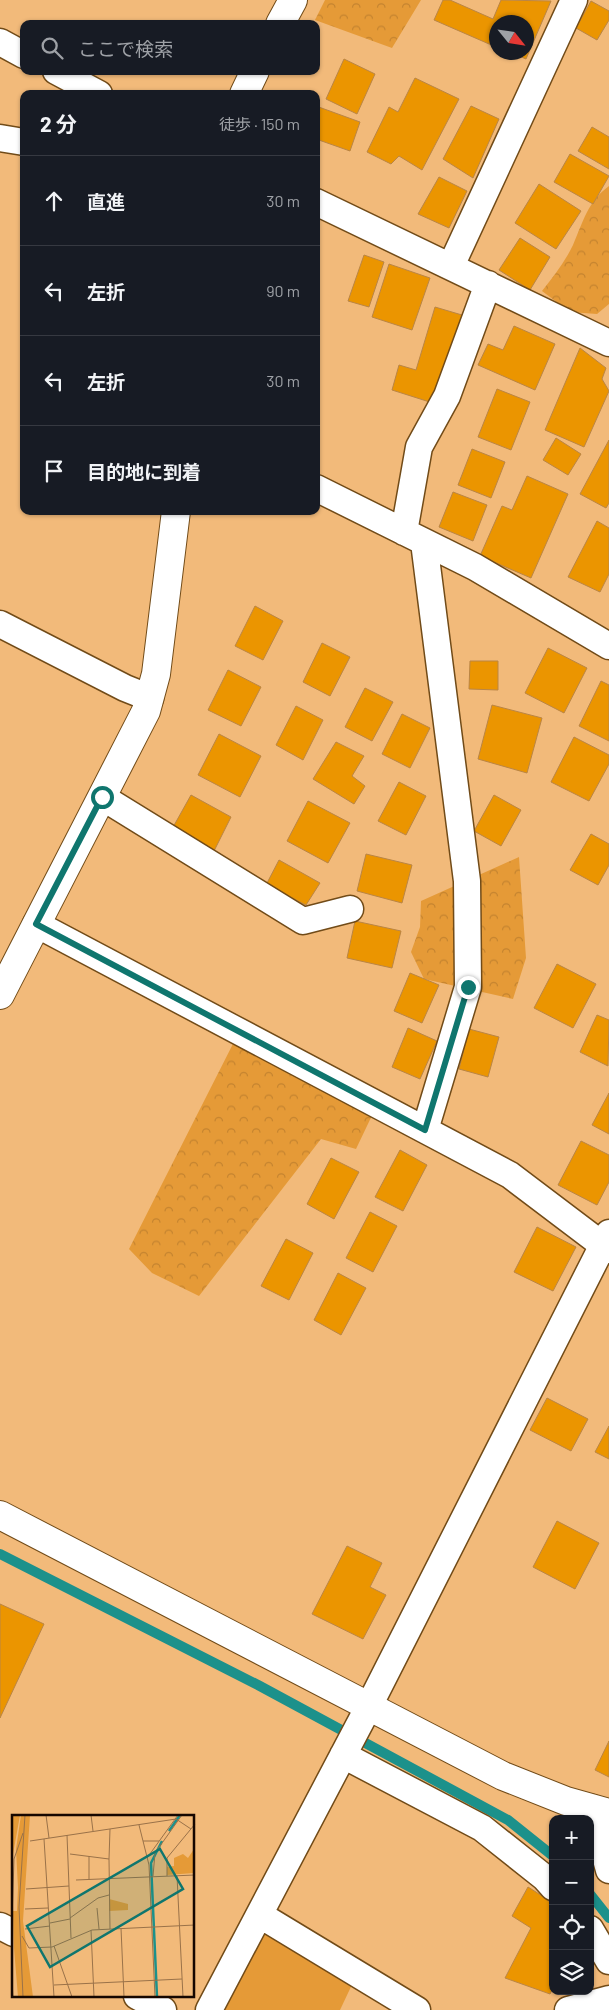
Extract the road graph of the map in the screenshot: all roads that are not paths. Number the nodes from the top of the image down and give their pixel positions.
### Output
1 (292, 0) edge
2 (574, 0) edge
3 (282, 20) edge
4 (0, 42) edge
5 (20, 53) edge
6 (63, 75) edge
7 (253, 75) edge
8 (92, 90) edge
9 (246, 90) edge
10 (0, 138) edge
11 (20, 141) edge
12 (320, 204) edge
13 (451, 266) junction
14 (488, 284) junction
15 (609, 343) edge
16 (320, 490) edge
17 (176, 515) edge
18 (414, 537) junction
19 (0, 624) edge
20 (609, 646) edge
21 (150, 698) junction
22 (102, 797) junction
23 (350, 909) dead end
24 (36, 924) junction
25 (0, 995) edge
26 (425, 1130) junction
27 (607, 1243) edge
28 (0, 1516) edge
29 (368, 1706) junction
30 (343, 1755) junction
31 (601, 1810) edge
32 (609, 1870) edge
33 (549, 1882) edge
34 (260, 1915) junction
35 (0, 1926) edge
36 (12, 1932) edge
37 (594, 1936) edge
38 (609, 1961) edge
39 (140, 1998) edge
40 (609, 1999) edge
41 (163, 2010) edge
42 (209, 2010) edge
43 (417, 2010) edge
44 (568, 2010) edge

1 - 3 street
2 - 13 street
4 - 5 street
6 - 8 street
7 - 9 street
10 - 11 street
12 - 13 street
13 - 14 street
14 - 15 street
14 - 18 street
16 - 18 street
17 - 21 street
18 - 20 street
18 - 26 street
19 - 21 street
21 - 22 street
22 - 23 street
22 - 24 street
24 - 25 street
24 - 26 street
26 - 27 street
27 - 29 street
28 - 29 street
29 - 30 street
29 - 31 street
30 - 33 street
30 - 34 street
31 - 32 street
34 - 42 street
34 - 43 street
35 - 36 street
37 - 38 street
39 - 41 street
40 - 44 street

